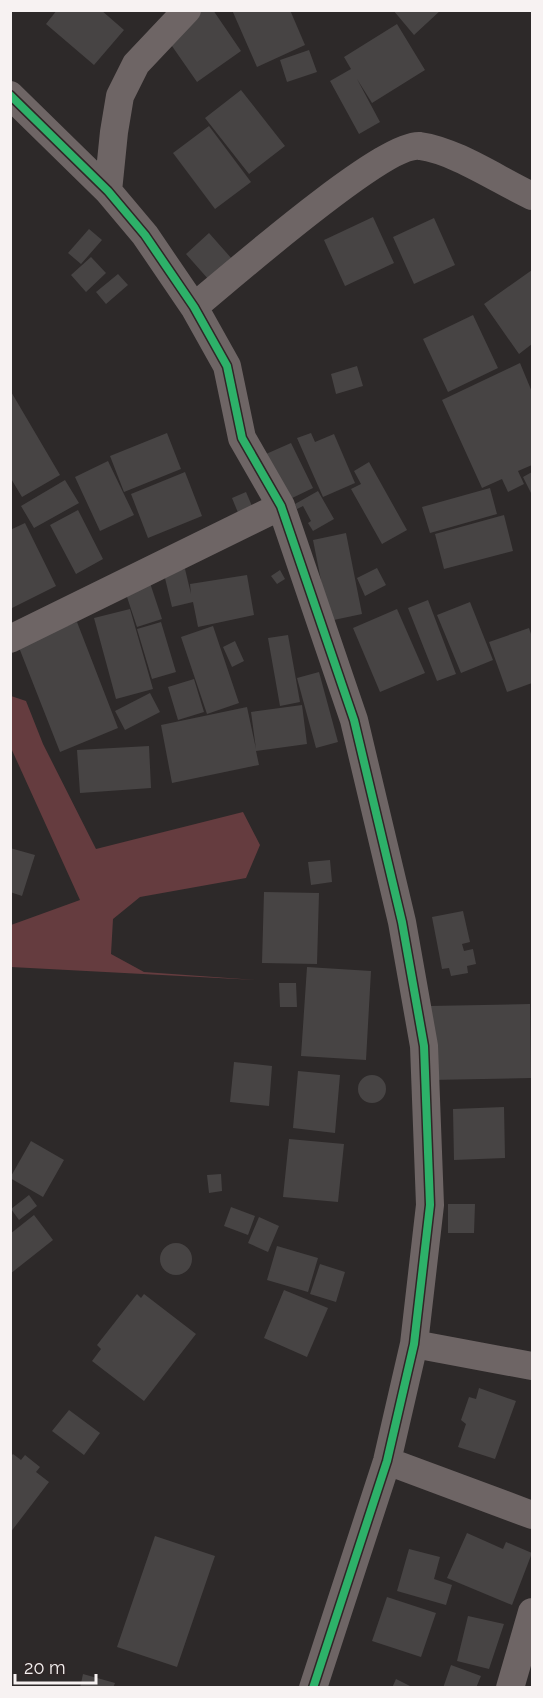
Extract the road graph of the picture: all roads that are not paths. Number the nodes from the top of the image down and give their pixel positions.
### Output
1 (187, 10) edge
2 (10, 95) edge
3 (108, 191) junction
4 (532, 196) edge
5 (194, 307) junction
6 (281, 506) junction
7 (10, 639) edge
8 (414, 1344) junction
9 (532, 1366) edge
10 (387, 1461) junction
11 (532, 1515) edge
12 (532, 1612) edge
13 (313, 1688) edge
14 (510, 1688) edge

1 - 3 street
2 - 3 street
3 - 5 street
4 - 5 street
5 - 6 street
6 - 7 street
6 - 8 street
8 - 9 street
8 - 10 street
10 - 11 street
10 - 13 street
12 - 14 street

